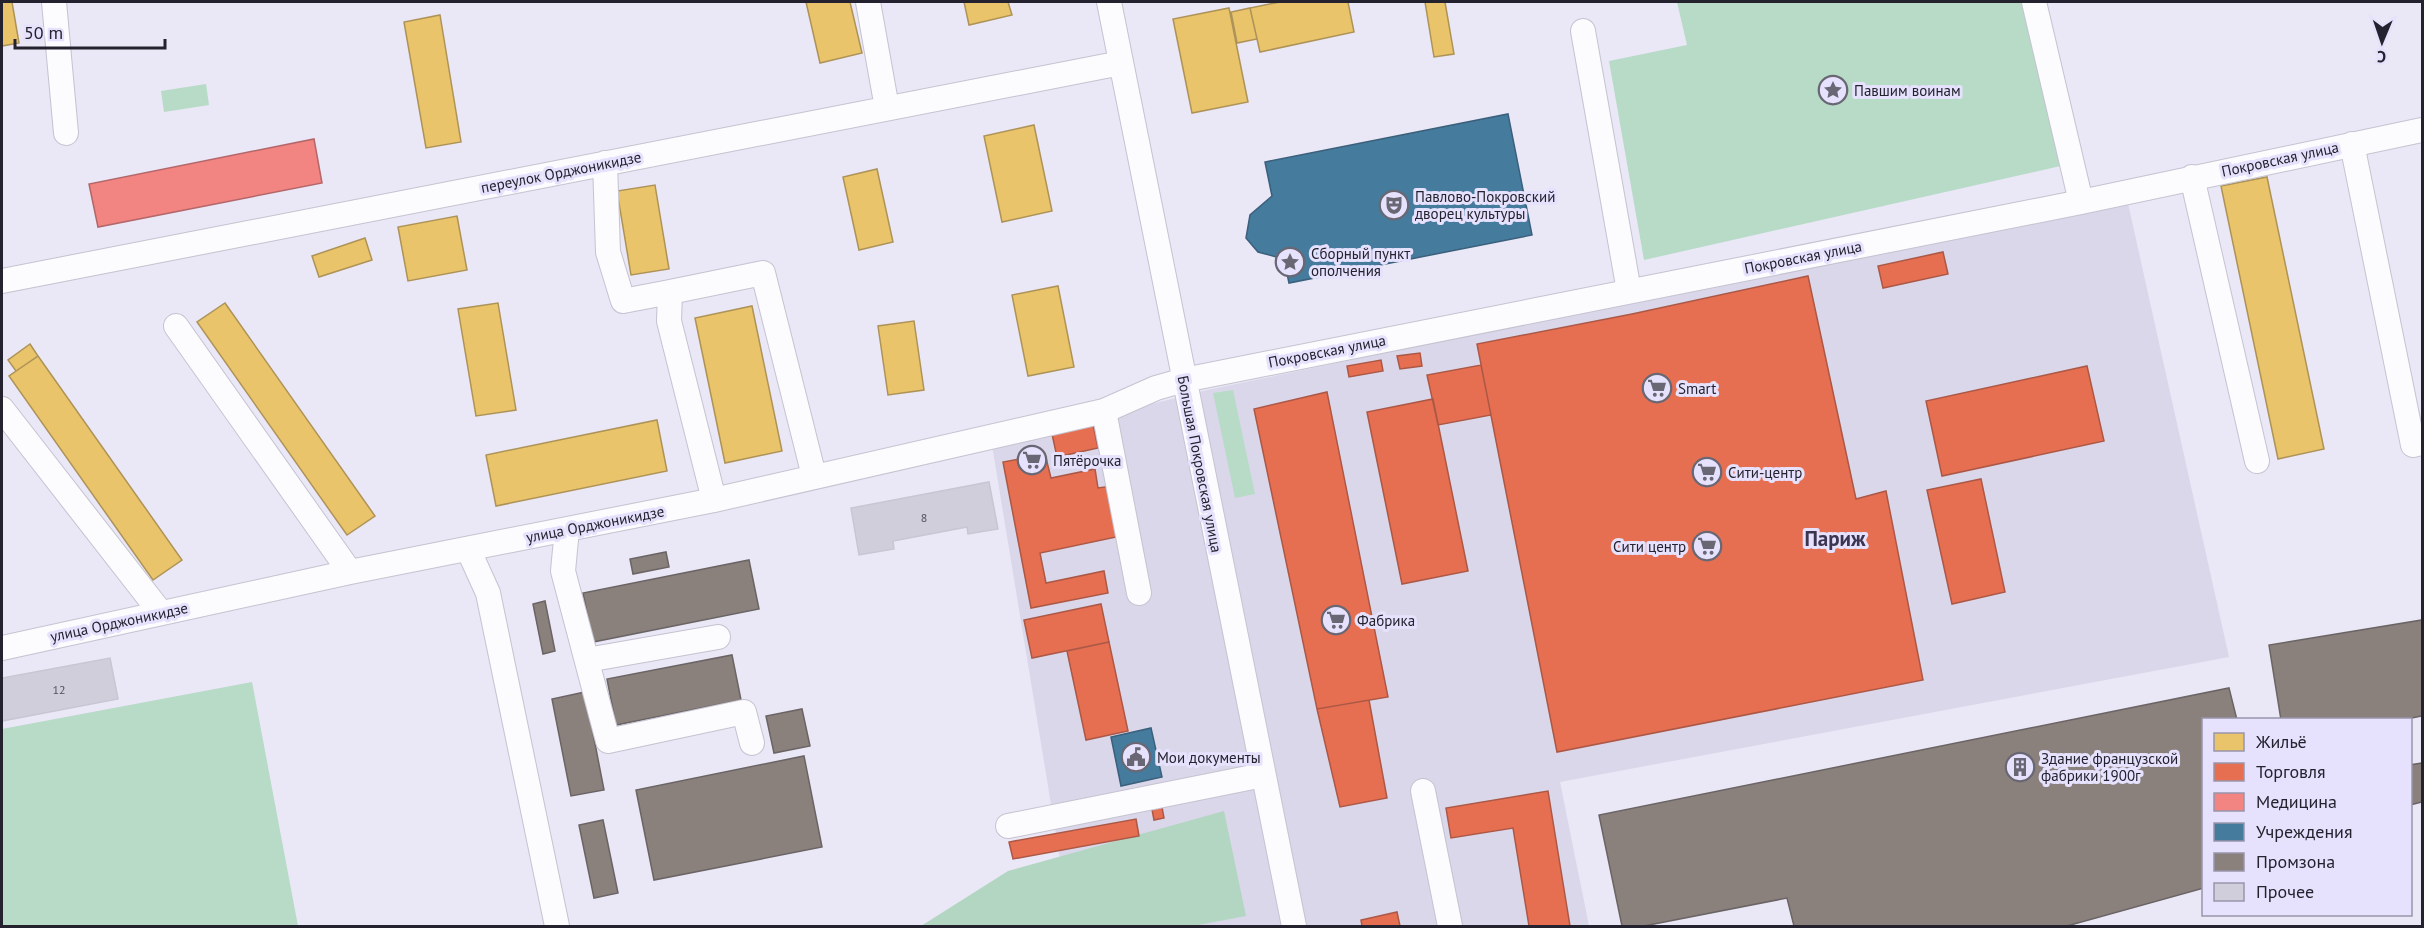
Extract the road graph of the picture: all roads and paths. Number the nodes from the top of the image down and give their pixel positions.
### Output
1 (54, 2) edge
2 (868, 2) edge
3 (1109, 2) edge
4 (2034, 2) edge
5 (1582, 31) dead end
6 (1121, 63) junction
7 (887, 108) junction
8 (2422, 130) edge
9 (66, 133) dead end
10 (2352, 144) junction
11 (605, 164) junction
12 (2192, 177) junction
13 (2081, 202) junction
14 (2, 281) edge
15 (1629, 291) junction
16 (670, 292) junction
17 (176, 326) dead end
18 (1184, 380) junction
19 (2, 409) edge
20 (1104, 411) junction
21 (2422, 443) edge
22 (2256, 461) dead end
23 (814, 476) junction
24 (714, 500) junction
25 (567, 529) junction
26 (468, 549) junction
27 (350, 572) junction
28 (1139, 593) dead end
29 (161, 613) junction
30 (718, 637) dead end
31 (2, 648) edge
32 (586, 660) junction
33 (752, 743) dead end
34 (1265, 784) junction
35 (1423, 791) dead end
36 (1008, 826) dead end
37 (557, 927) edge
38 (1293, 927) edge
39 (1450, 927) edge

1 - 9 street
2 - 7 street
3 - 6 street, Большая Покровская улица
4 - 13 street
5 - 15 street
6 - 7 street, переулок Орджоникидзе
6 - 18 street, Большая Покровская улица
7 - 11 street, переулок Орджоникидзе
8 - 10 street, Покровская улица
10 - 12 street, Покровская улица
10 - 21 street
11 - 14 street, переулок Орджоникидзе
11 - 16 street
12 - 13 street, Покровская улица
12 - 22 street
13 - 15 street, Покровская улица
15 - 18 street, Покровская улица
16 - 23 street
16 - 24 street
17 - 27 street
18 - 20 street, улица Орджоникидзе
18 - 34 street, Большая Покровская улица
19 - 29 street
20 - 23 street, улица Орджоникидзе
20 - 28 street
23 - 24 street, улица Орджоникидзе
24 - 25 street, улица Орджоникидзе
25 - 26 street, улица Орджоникидзе
25 - 32 street
26 - 27 street, улица Орджоникидзе
26 - 37 street
27 - 29 street, улица Орджоникидзе
29 - 31 street, улица Орджоникидзе
30 - 32 street
32 - 33 street
34 - 36 street
34 - 38 street, Большая Покровская улица
35 - 39 street

